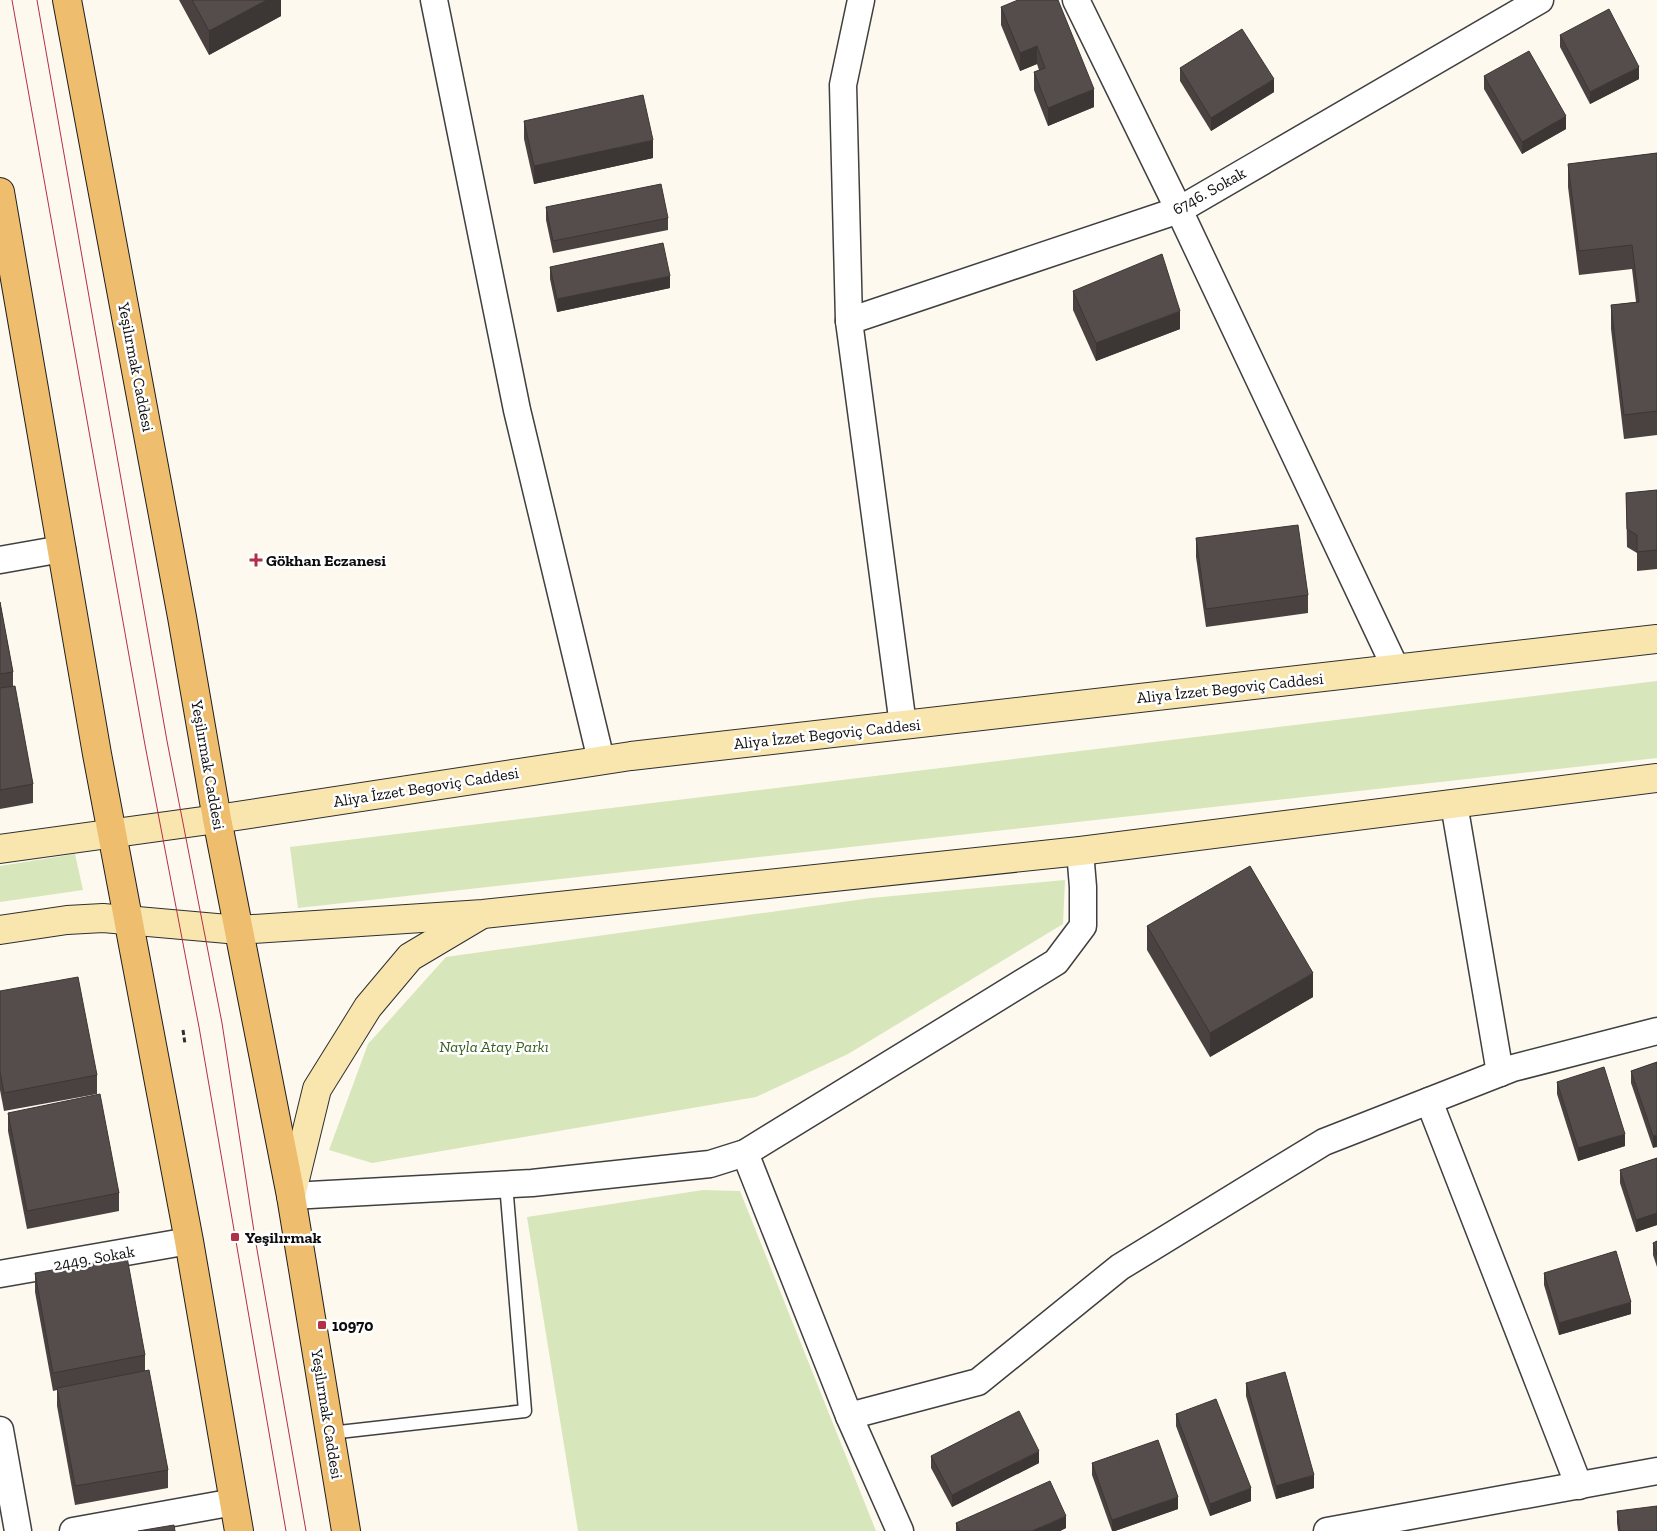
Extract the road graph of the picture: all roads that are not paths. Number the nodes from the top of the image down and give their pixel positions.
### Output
1 (67, 0) edge
2 (434, 0) edge
3 (861, 0) edge
4 (1076, 0) edge
5 (1540, 0) edge
6 (0, 192) edge
7 (1179, 210) junction
8 (7, 275) edge
9 (849, 321) junction
10 (62, 548) junction
11 (0, 560) edge
12 (1657, 639) edge
13 (1396, 669) junction
14 (904, 725) junction
15 (601, 760) junction
16 (1657, 778) edge
17 (1454, 804) junction
18 (217, 819) junction
19 (112, 833) junction
20 (0, 850) edge
21 (1080, 851) junction
22 (483, 914) junction
23 (128, 921) junction
24 (0, 930) edge
25 (238, 930) junction
26 (1657, 1031) edge
27 (1500, 1073) junction
28 (1430, 1101) junction
29 (745, 1153) junction
30 (506, 1184) junction
31 (291, 1196) junction
32 (189, 1241) junction
33 (0, 1274) edge
34 (849, 1416) junction
35 (0, 1430) edge
36 (330, 1433) junction
37 (1657, 1472) edge
38 (1579, 1486) junction
39 (234, 1502) junction
40 (18, 1531) edge
41 (73, 1531) edge
42 (239, 1531) edge
43 (346, 1531) edge
44 (900, 1531) edge
45 (1326, 1531) edge

1 - 18 main road, Yeşilırmak Caddesi
2 - 15 street
3 - 9 street
4 - 7 street
5 - 7 street, 6746. Sokak
6 - 8 main road
7 - 9 street, 6746. Sokak
7 - 13 street
8 - 10 main road
9 - 14 street
10 - 11 street
10 - 19 main road
12 - 13 main road, Aliya İzzet Begoviç Caddesi
13 - 14 main road, Aliya İzzet Begoviç Caddesi
14 - 15 main road, Aliya İzzet Begoviç Caddesi
15 - 18 main road, Aliya İzzet Begoviç Caddesi
16 - 17 main road
17 - 21 main road
17 - 27 street
18 - 19 main road, Aliya İzzet Begoviç Caddesi
18 - 25 main road, Yeşilırmak Caddesi
19 - 20 main road, Aliya İzzet Begoviç Caddesi
19 - 23 main road
21 - 22 main road
21 - 29 street
22 - 25 main road
22 - 31 main road
23 - 24 main road
23 - 25 main road
23 - 32 main road
25 - 31 main road, Yeşilırmak Caddesi
26 - 27 street
27 - 28 street
28 - 34 street
28 - 38 street
29 - 30 street
29 - 34 street
30 - 31 street
30 - 36 lane
31 - 36 main road, Yeşilırmak Caddesi
32 - 33 street, 2449. Sokak
32 - 39 main road
34 - 44 street
35 - 40 street
36 - 43 main road, Yeşilırmak Caddesi
37 - 38 street
38 - 45 street
39 - 41 street
39 - 42 main road

